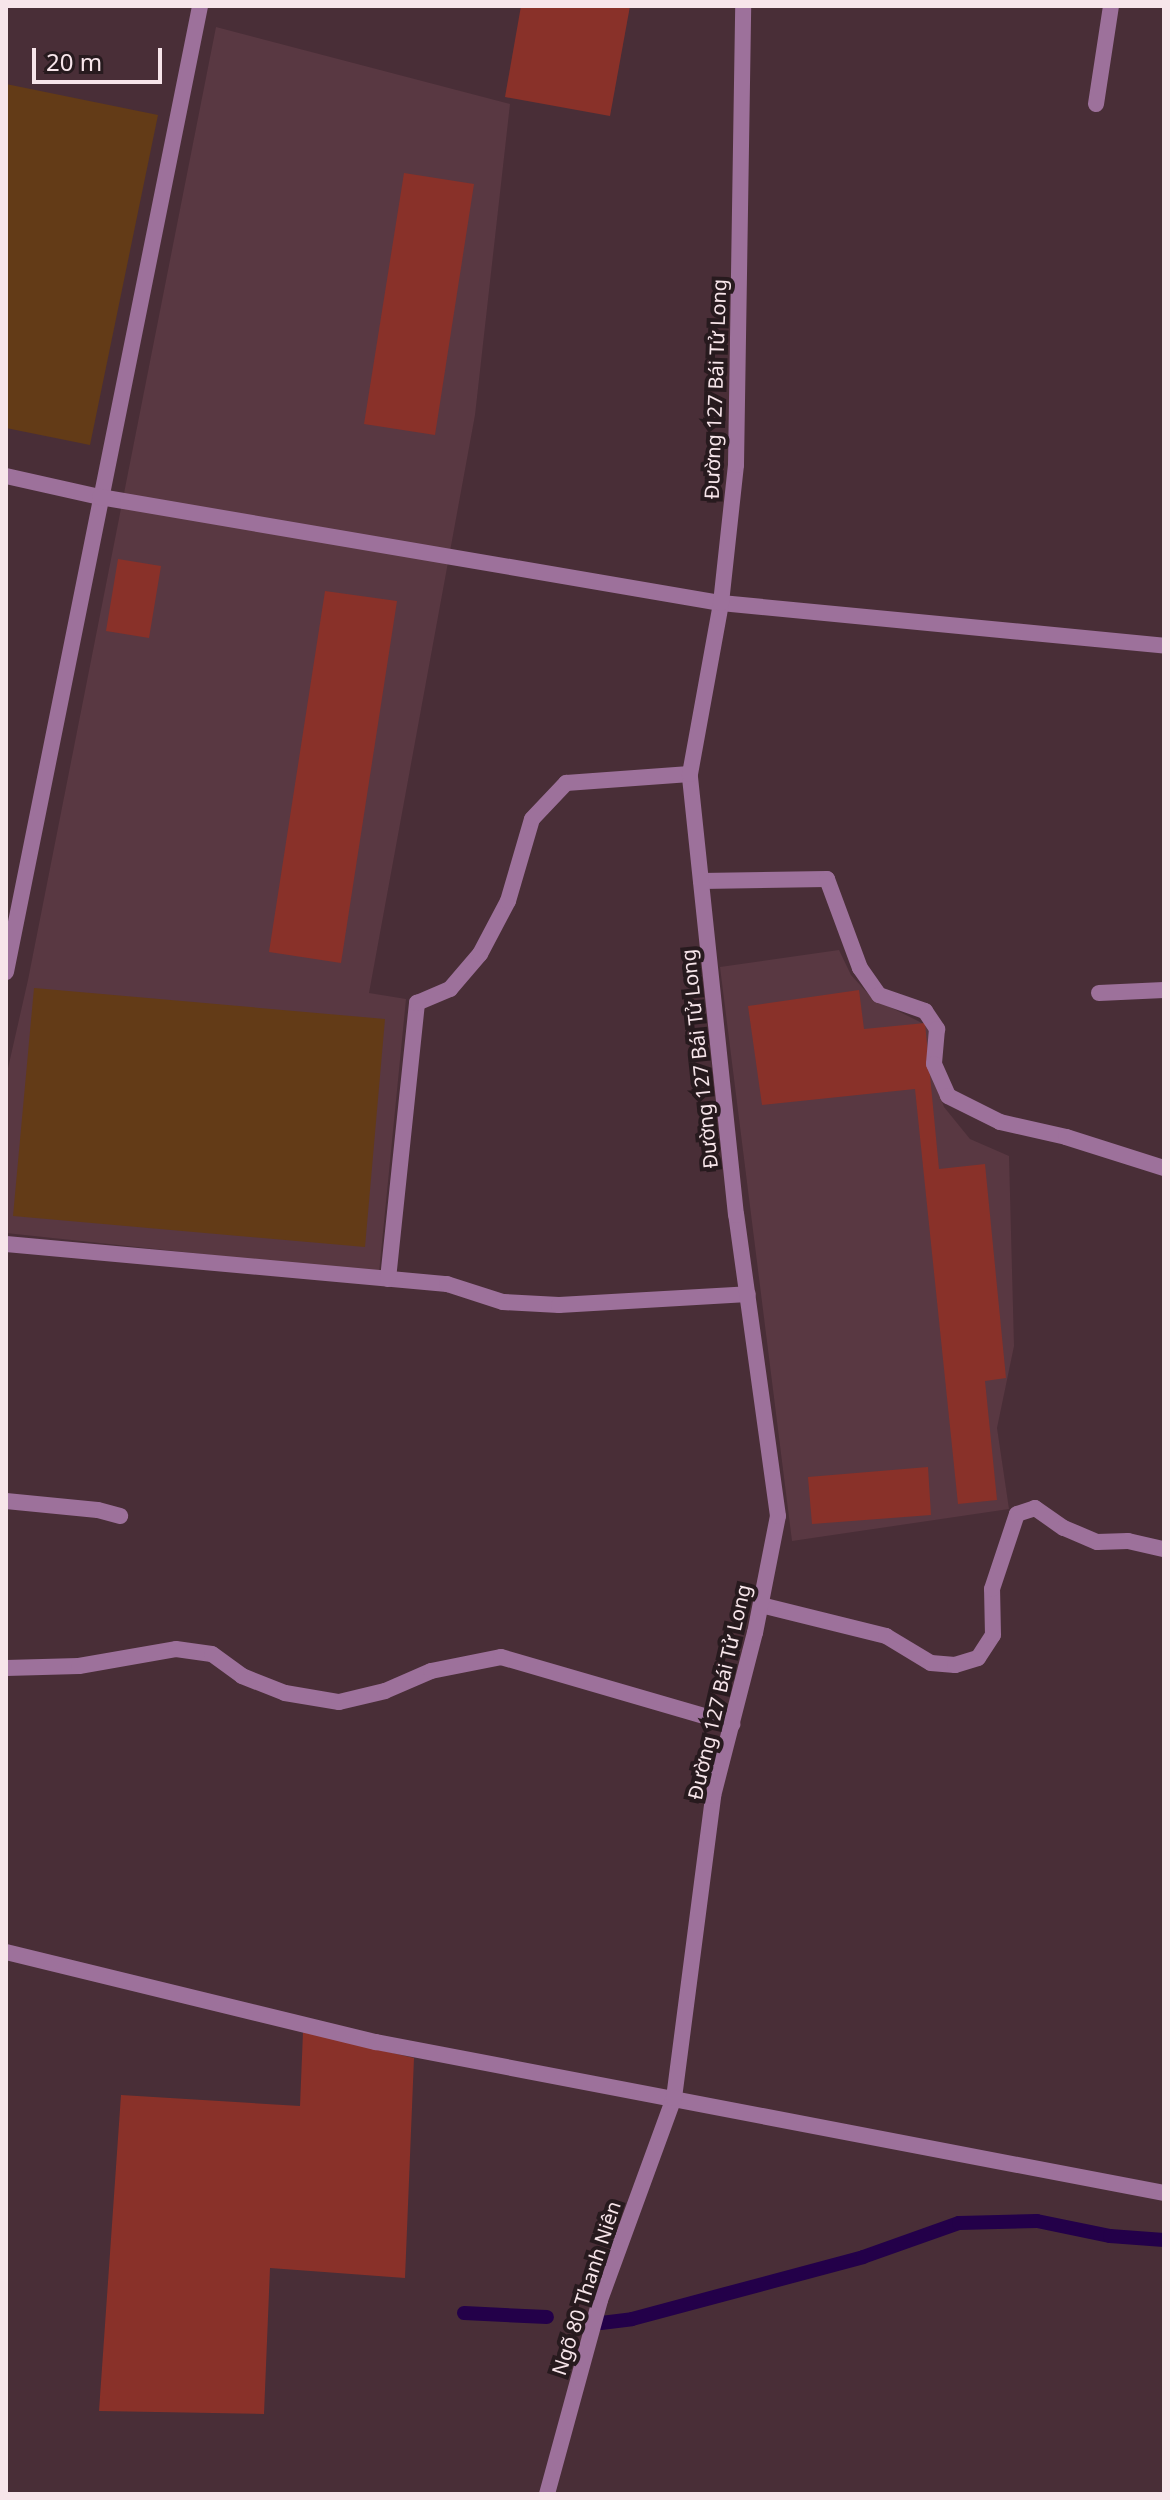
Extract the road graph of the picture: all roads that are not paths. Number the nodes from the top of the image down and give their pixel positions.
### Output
1 (200, 6) edge
2 (743, 6) edge
3 (1111, 6) edge
4 (1096, 104) dead end
5 (6, 476) edge
6 (100, 497) junction
7 (721, 603) junction
8 (1164, 646) edge
9 (690, 774) junction
10 (701, 881) junction
11 (6, 972) edge
12 (1164, 990) edge
13 (1099, 993) dead end
14 (1164, 1168) edge
15 (6, 1244) edge
16 (388, 1279) junction
17 (748, 1294) junction
18 (6, 1501) edge
19 (120, 1516) dead end
20 (1164, 1549) edge
21 (761, 1605) junction
22 (6, 1668) edge
23 (732, 1724) junction
24 (6, 1952) edge
25 (674, 2098) junction
26 (1164, 2193) edge
27 (547, 2494) edge

1 - 6 street
2 - 7 street, Đường 127 Bái Tử Long
3 - 4 street
5 - 6 street
6 - 7 street
6 - 11 street
7 - 8 street
7 - 9 street, Đường 127 Bái Tử Long
9 - 10 street, Đường 127 Bái Tử Long
9 - 16 street
10 - 14 street
10 - 17 street, Đường 127 Bái Tử Long
12 - 13 street
15 - 16 street
16 - 17 street
17 - 21 street, Đường 127 Bái Tử Long
18 - 19 street
20 - 21 street
21 - 23 street, Đường 127 Bái Tử Long
22 - 23 street
23 - 25 street, Đường 127 Bái Tử Long
24 - 25 street
25 - 26 street
25 - 27 street, Ngõ 80 Thanh Niên

